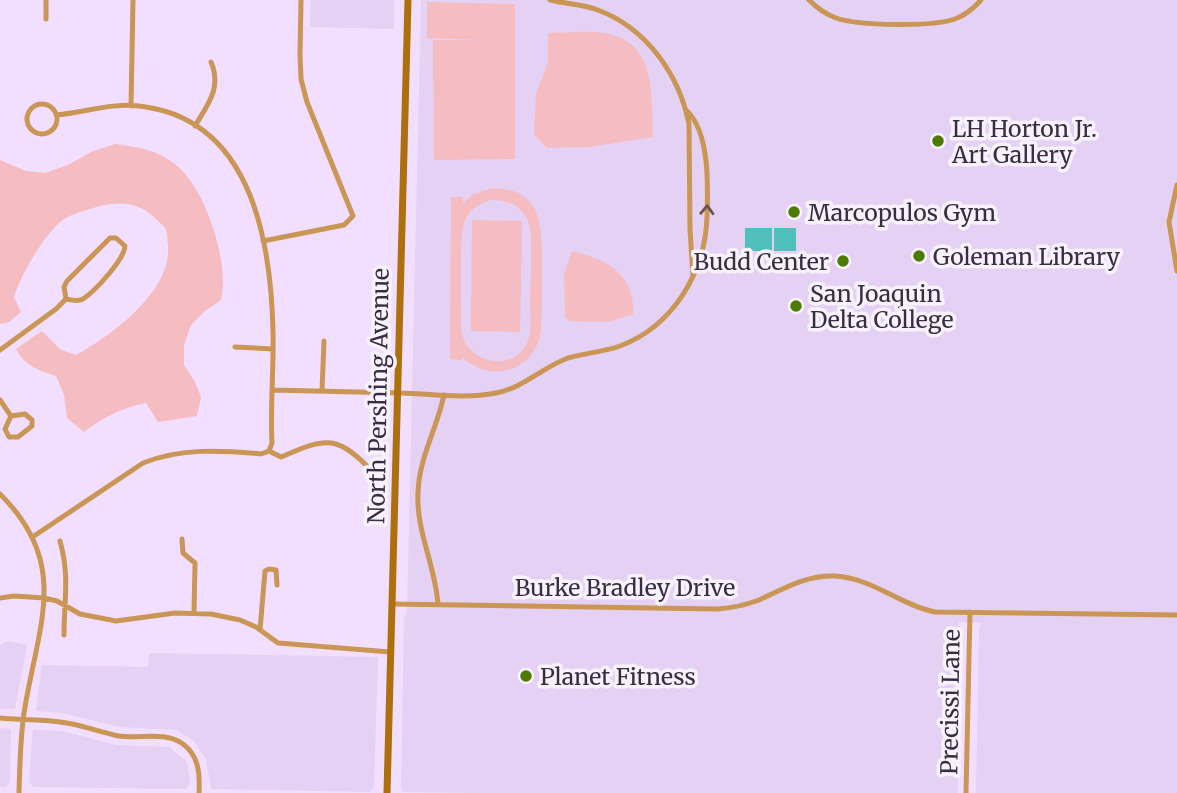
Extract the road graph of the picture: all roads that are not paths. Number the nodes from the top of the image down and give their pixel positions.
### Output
1 (46, 0) edge
2 (133, 0) edge
3 (301, 0) edge
4 (408, 0) edge
5 (550, 0) edge
6 (809, 0) edge
7 (981, 0) edge
8 (46, 19) dead end
9 (211, 62) dead end
10 (131, 106) junction
11 (687, 111) junction
12 (56, 115) junction
13 (195, 126) junction
14 (1177, 188) edge
15 (263, 241) junction
16 (1177, 271) edge
17 (693, 276) junction
18 (66, 299) junction
19 (324, 341) dead end
20 (235, 347) dead end
21 (273, 349) junction
22 (0, 350) edge
23 (272, 390) junction
24 (322, 391) junction
25 (398, 393) junction
26 (444, 395) junction
27 (0, 400) edge
28 (11, 416) junction
29 (269, 451) junction
30 (367, 466) dead end
31 (0, 495) edge
32 (34, 536) junction
33 (182, 540) dead end
34 (60, 541) dead end
35 (277, 585) dead end
36 (0, 598) edge
37 (44, 598) junction
38 (392, 604) junction
39 (64, 605) junction
40 (438, 605) junction
41 (970, 612) junction
42 (194, 613) junction
43 (1177, 615) edge
44 (260, 630) junction
45 (64, 635) dead end
46 (390, 652) junction
47 (0, 718) edge
48 (23, 720) junction
49 (19, 793) edge
50 (199, 793) edge
51 (387, 793) edge
52 (966, 793) edge

1 - 8 street
2 - 10 street
3 - 15 street
4 - 25 main road, North Pershing Avenue
5 - 11 street
6 - 7 street
9 - 13 street
10 - 12 street
10 - 13 street
11 - 17 street
17 -> 11 street
12 - 12 street
13 - 15 street
14 - 16 street
15 - 21 street
17 - 26 street
18 - 18 street
18 - 22 street
19 - 24 street
20 - 21 street
21 - 23 street
23 - 24 street
23 - 29 street
24 - 25 street
25 - 26 street
25 - 38 main road, North Pershing Avenue
26 - 40 street
27 - 28 street
28 - 28 street
29 - 30 street
29 - 32 street
31 - 32 street
32 - 37 street
33 - 42 street
34 - 39 street
35 - 44 street
36 - 37 street
37 - 39 street
37 - 48 street
38 - 40 street, Burke Bradley Drive
38 - 46 main road, North Pershing Avenue
39 - 42 street
39 - 45 street
40 - 41 street, Burke Bradley Drive
41 - 43 street, Burke Bradley Drive
41 - 52 street, Precissi Lane
42 - 44 street
44 - 46 street
46 - 51 main road, North Pershing Avenue
47 - 48 street
48 - 49 street
48 - 50 street

